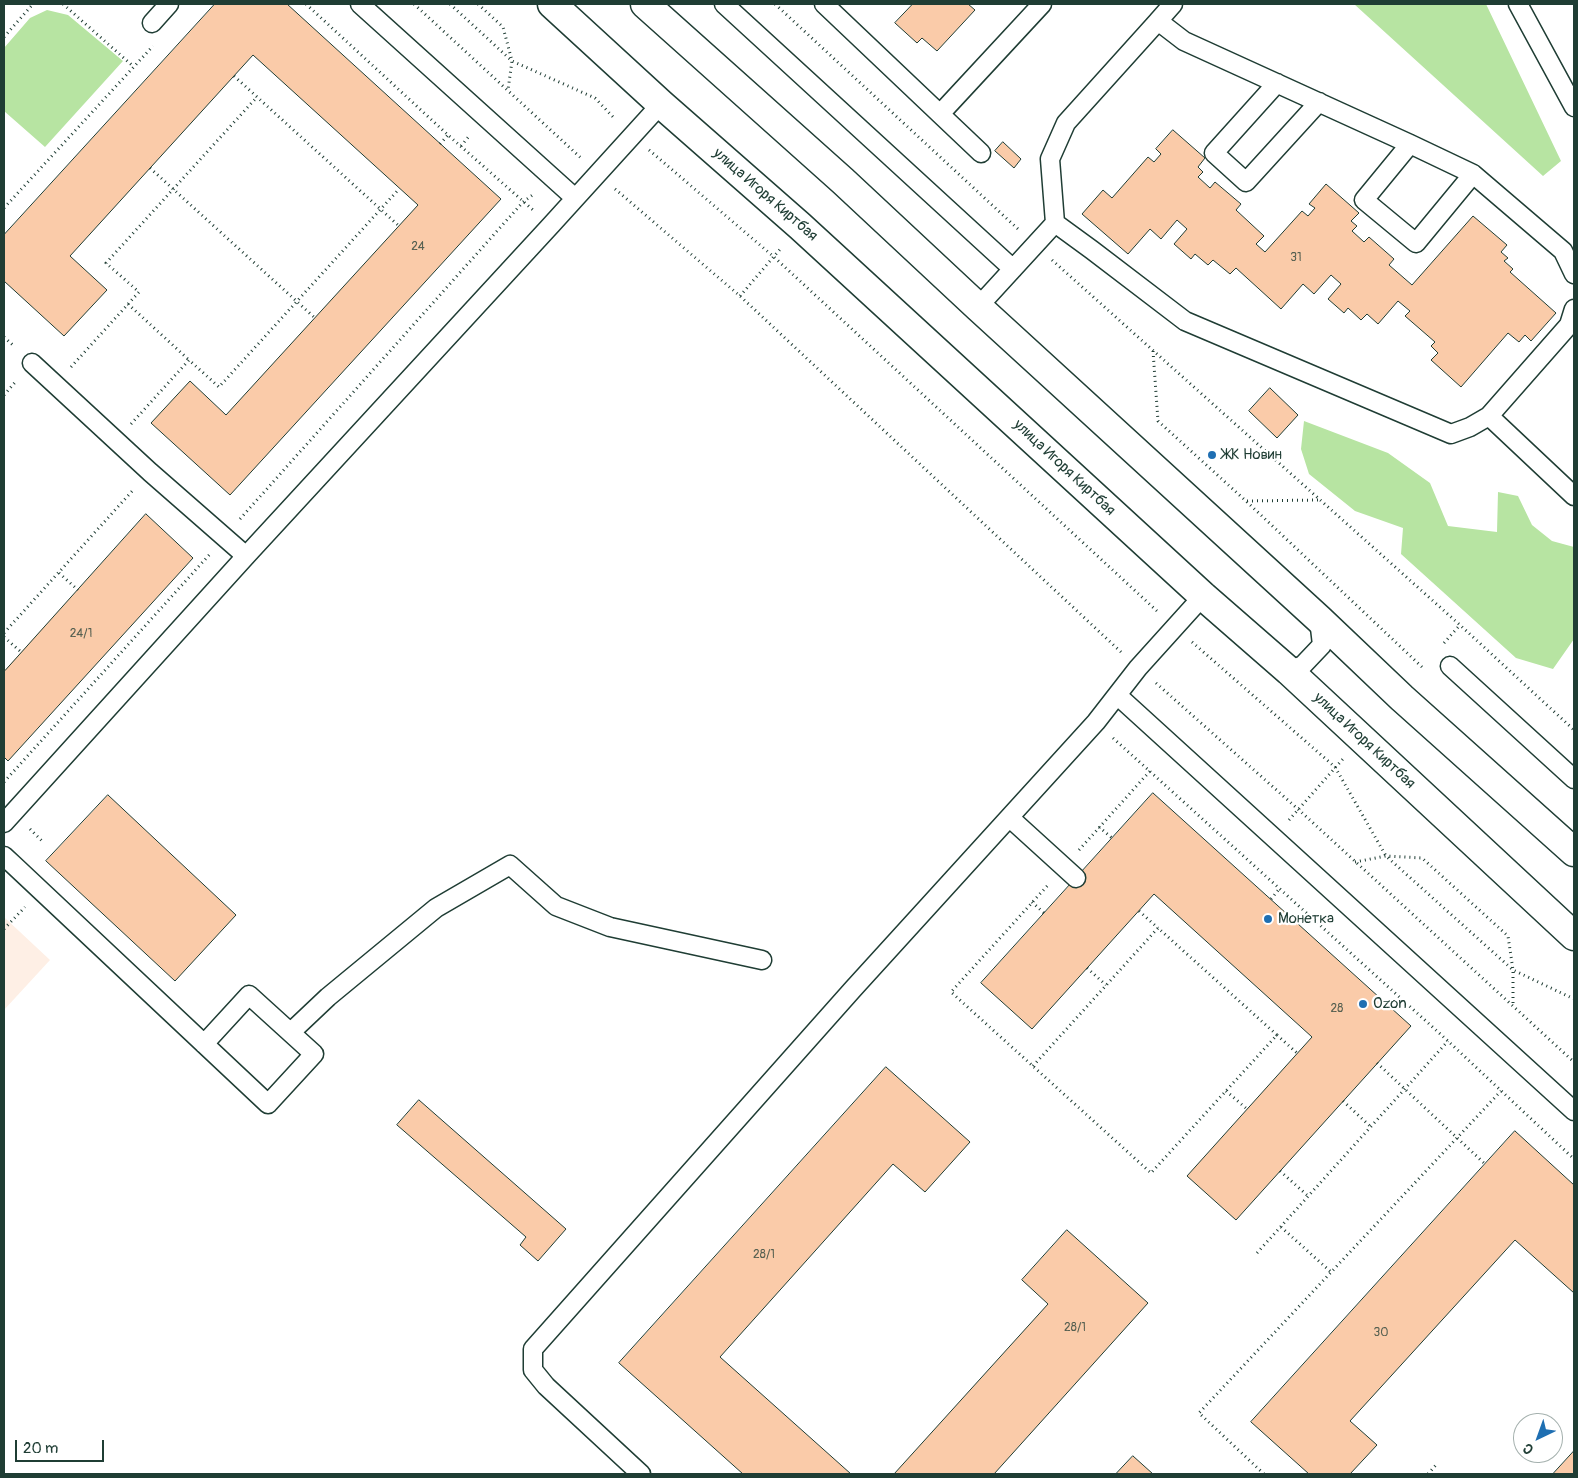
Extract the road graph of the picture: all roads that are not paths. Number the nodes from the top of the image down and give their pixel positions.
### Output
1 (169, 4) edge
2 (360, 4) edge
3 (552, 4) edge
4 (645, 4) edge
5 (724, 4) edge
6 (824, 4) edge
7 (1042, 4) edge
8 (1172, 4) edge
9 (1518, 4) edge
10 (1158, 21) junction
11 (152, 23) dead end
12 (1277, 83) junction
13 (1319, 102) junction
14 (661, 104) junction
15 (1574, 107) edge
16 (940, 114) junction
17 (1410, 144) junction
18 (981, 153) dead end
19 (1473, 174) junction
20 (575, 198) junction
21 (1055, 223) junction
22 (1013, 269) junction
23 (1574, 274) edge
24 (978, 307) junction
25 (1574, 309) edge
26 (32, 363) dead end
27 (1488, 416) junction
28 (1574, 496) edge
29 (246, 556) junction
30 (1203, 596) junction
31 (1319, 619) junction
32 (1450, 666) dead end
33 (1289, 671) junction
34 (1117, 695) junction
35 (1574, 779) edge
36 (1010, 818) junction
37 (4, 823) edge
38 (1574, 852) edge
39 (4, 856) edge
40 (1070, 872) road end
41 (1574, 936) edge
42 (762, 960) dead end
43 (291, 1032) junction
44 (204, 1044) junction
45 (1574, 1111) edge
46 (641, 1474) edge

1 - 11 lane
2 - 20 lane
3 - 14 street, улица Игоря Киртбая
4 - 24 street
5 - 22 lane
6 - 16 lane
7 - 16 lane
8 - 10 lane
9 - 15 lane
10 - 12 lane
10 - 21 lane
12 - 13 lane
12 - 13 lane
13 - 17 lane
14 - 20 lane
14 - 30 street, улица Игоря Киртбая
16 - 18 lane
17 - 19 lane
17 - 19 lane
19 - 23 lane
20 - 29 lane
21 - 22 lane
21 - 27 lane
22 - 24 lane
24 - 31 street
25 - 27 lane
26 - 29 lane
27 - 28 lane
29 - 37 lane
30 - 33 street, улица Игоря Киртбая
30 - 34 lane
31 - 33 lane
31 - 38 street
32 - 35 lane
33 - 41 street, улица Игоря Киртбая
34 - 36 lane
34 - 45 lane
36 - 40 lane
36 - 46 lane
39 - 44 lane
42 - 43 lane
43 - 44 lane
43 - 44 lane

